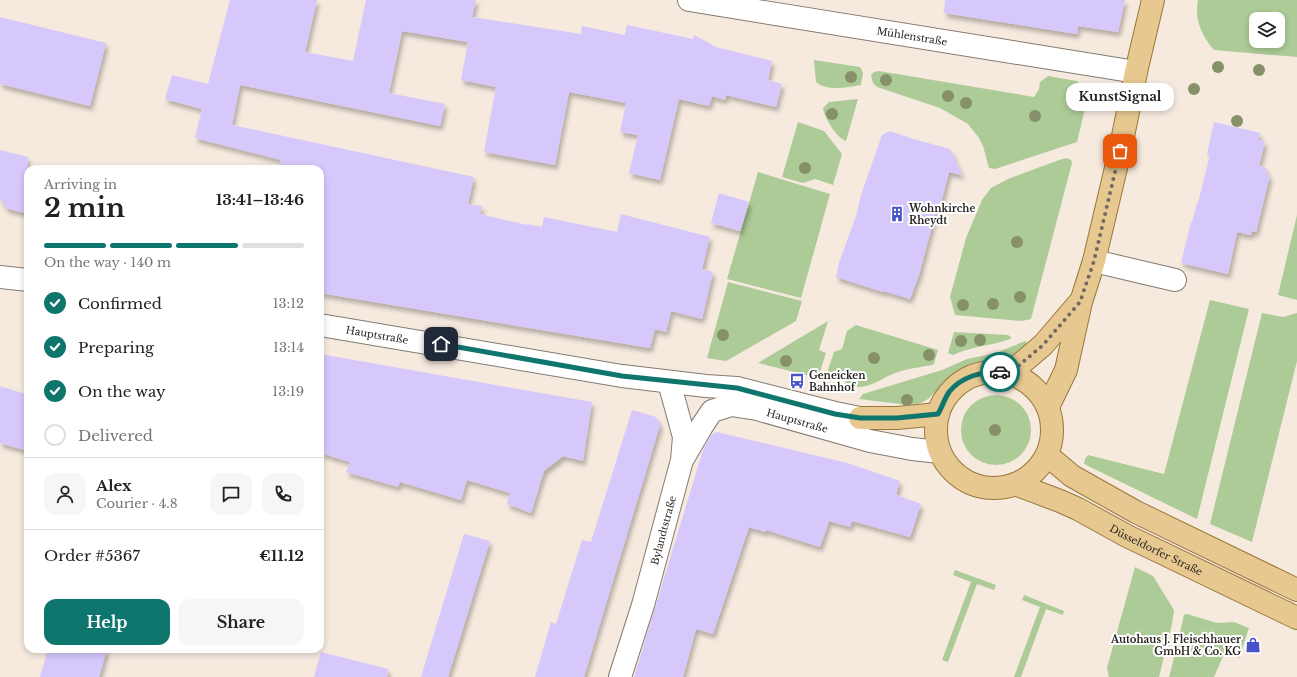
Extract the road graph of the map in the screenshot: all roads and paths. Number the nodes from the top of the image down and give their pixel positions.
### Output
1 (689, 0) edge
2 (1153, 0) edge
3 (1136, 72) junction
4 (1094, 261) junction
5 (0, 277) edge
6 (24, 280) edge
7 (1175, 280) dead end
8 (1080, 302) junction
9 (324, 326) edge
10 (1010, 373) junction
11 (669, 382) junction
12 (1048, 406) junction
13 (938, 414) junction
14 (860, 418) joint
15 (940, 452) junction
16 (1047, 455) junction
17 (682, 460) junction
18 (1015, 484) junction
19 (1297, 590) edge
20 (1297, 618) edge
21 (620, 677) edge

1 - 3 street, Mühlenstraße
2 - 3 main road
3 - 4 main road
4 - 7 street
4 - 8 main road
5 - 6 street
8 - 10 main road
8 - 12 main road
9 - 11 street, Hauptstraße
10 - 12 main road
10 - 13 main road
11 - 14 street, Hauptstraße
11 - 17 street, Bylandtstraße
12 - 16 main road
13 - 14 main road
13 - 15 main road
15 - 17 street, Hauptstraße
15 - 18 main road
16 - 18 main road
16 - 19 main road
17 - 21 street, Bylandtstraße
18 - 20 main road, Düsseldorfer Straße

